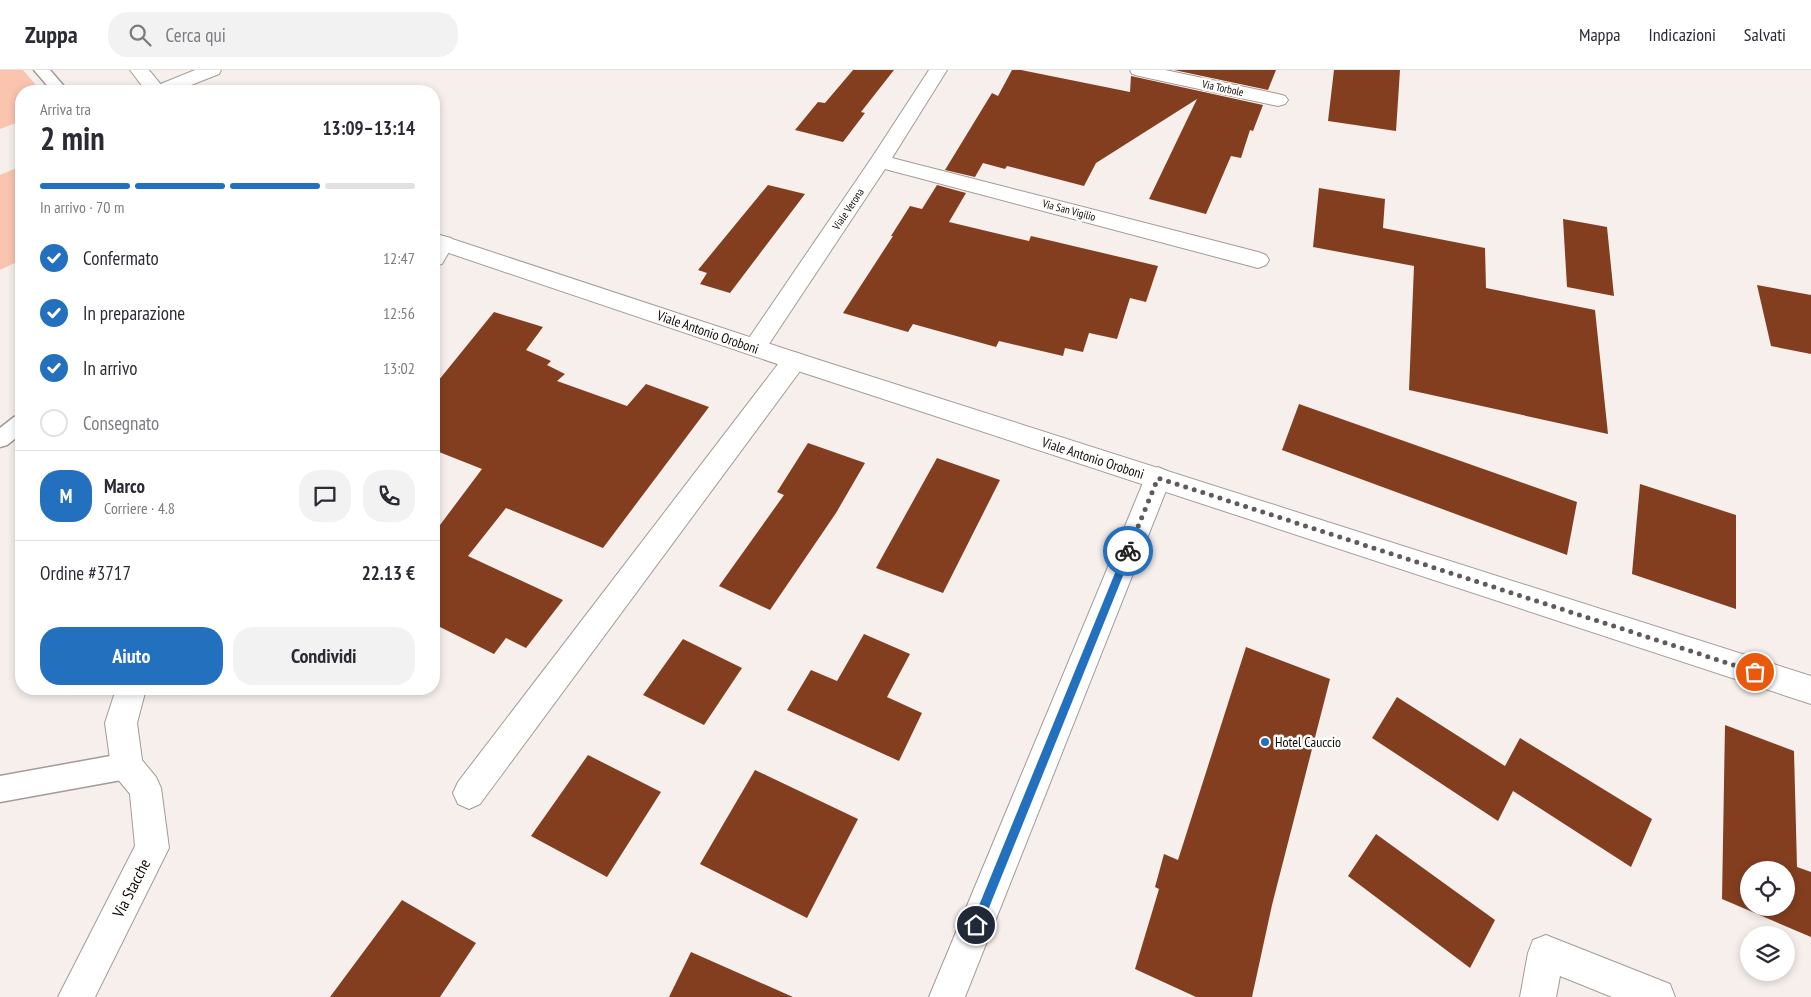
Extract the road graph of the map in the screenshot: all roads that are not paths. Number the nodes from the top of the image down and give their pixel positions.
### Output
1 (42, 70) edge
2 (139, 70) edge
3 (212, 70) edge
4 (938, 70) edge
5 (1139, 70) edge
6 (55, 85) edge
7 (153, 85) edge
8 (173, 85) edge
9 (1278, 100) dead end
10 (880, 161) junction
11 (440, 248) edge
12 (1258, 260) dead end
13 (755, 347) junction
14 (794, 361) junction
15 (15, 428) edge
16 (0, 439) edge
17 (1158, 478) junction
18 (1811, 690) edge
19 (129, 695) edge
20 (127, 766) junction
21 (0, 789) edge
22 (469, 793) dead end
23 (76, 997) edge
24 (947, 997) edge
25 (1538, 997) edge
26 (1657, 997) edge

1 - 6 lane
2 - 7 street
3 - 8 street
4 - 10 street, Viale Verona
5 - 9 street, Via Torbole
10 - 12 street, Via San Vigilio
10 - 13 street, Viale Verona
11 - 13 street, Viale Antonio Oroboni
13 - 14 street, Viale Antonio Oroboni
14 - 17 street, Viale Antonio Oroboni
14 - 22 street
15 - 16 lane
17 - 18 street, Viale Antonio Oroboni
17 - 24 street
19 - 20 street
20 - 21 lane
20 - 23 street, Via Stacche
25 - 26 street

